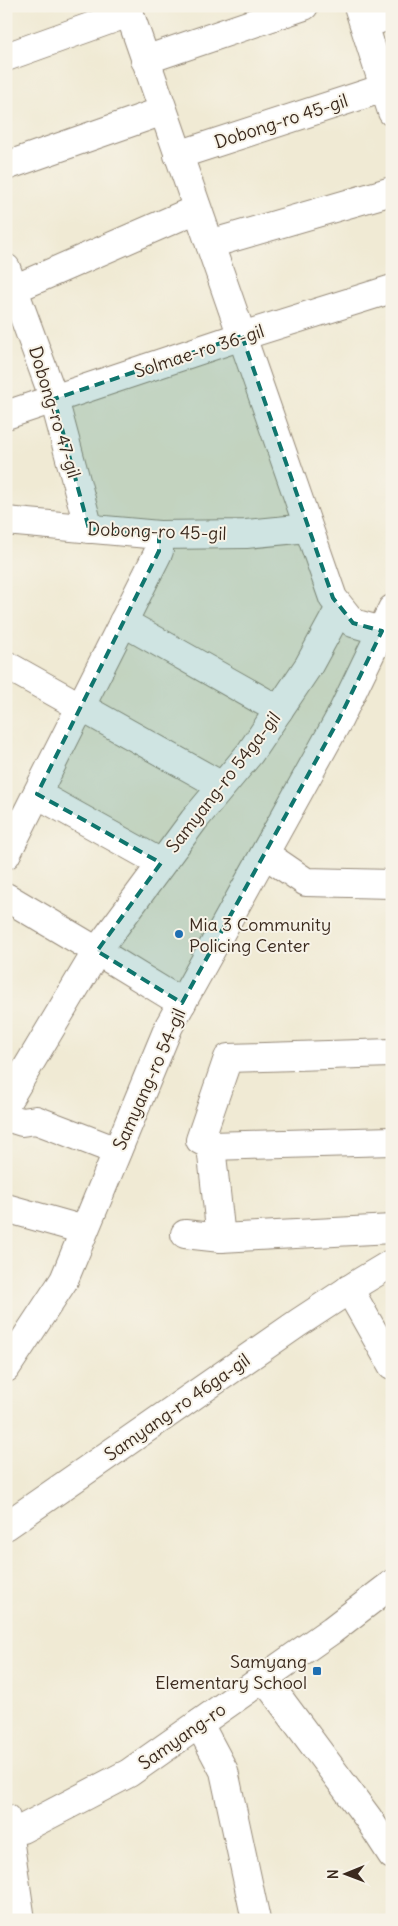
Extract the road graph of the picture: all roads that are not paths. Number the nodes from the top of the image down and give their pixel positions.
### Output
1 (304, 6) edge
2 (128, 9) edge
3 (362, 15) edge
4 (392, 15) edge
5 (6, 57) edge
6 (145, 60) junction
7 (388, 100) edge
8 (164, 111) junction
9 (178, 154) junction
10 (6, 166) edge
11 (392, 191) edge
12 (197, 209) junction
13 (210, 244) junction
14 (10, 279) edge
15 (392, 289) edge
16 (242, 336) junction
17 (54, 399) junction
18 (6, 415) edge
19 (6, 521) edge
20 (308, 528) junction
21 (89, 529) junction
22 (159, 535) junction
23 (340, 608) junction
24 (387, 620) edge
25 (123, 622) junction
26 (6, 665) edge
27 (80, 708) junction
28 (279, 710) junction
29 (222, 786) junction
30 (37, 794) junction
31 (265, 854) junction
32 (6, 855) edge
33 (161, 863) junction
34 (392, 884) edge
35 (6, 897) edge
36 (97, 950) junction
37 (182, 1003) junction
38 (392, 1053) edge
39 (6, 1102) edge
40 (6, 1117) edge
41 (392, 1141) edge
42 (211, 1146) junction
43 (117, 1151) junction
44 (6, 1208) edge
45 (392, 1229) edge
46 (84, 1230) junction
47 (185, 1234) dead end
48 (221, 1238) junction
49 (392, 1263) edge
50 (349, 1289) junction
51 (10, 1355) edge
52 (392, 1365) edge
53 (6, 1526) edge
54 (392, 1584) edge
55 (264, 1678) junction
56 (199, 1724) junction
57 (7, 1827) edge
58 (392, 1855) edge
59 (21, 1920) edge
60 (256, 1920) edge

1 - 6 street
2 - 5 street
2 - 6 street
3 - 4 street
3 - 7 street
6 - 8 street
7 - 9 street, Dobong-ro 45-gil
8 - 9 street
8 - 10 street
9 - 12 street
11 - 13 street
12 - 13 street
12 - 14 street
13 - 16 street
14 - 17 street, Dobong-ro 47-gil
15 - 16 street, Solmae-ro 36-gil
16 - 17 street, Solmae-ro 36-gil
16 - 20 street
17 - 18 street, Solmae-ro 36-gil
17 - 21 street, Dobong-ro 47-gil
19 - 21 street, Dobong-ro 45-gil
20 - 22 street, Dobong-ro 45-gil
20 - 23 street
21 - 22 street, Dobong-ro 45-gil
22 - 25 street
23 - 24 street
23 - 28 street, Samyang-ro 54ga-gil
24 - 31 street, Samyang-ro 54-gil
25 - 27 street
25 - 28 street
26 - 27 street
27 - 29 street
27 - 30 street
28 - 29 street, Samyang-ro 54ga-gil
29 - 33 street, Samyang-ro 54ga-gil
30 - 32 street
30 - 33 street
31 - 34 street
31 - 37 street, Samyang-ro 54-gil
33 - 36 street, Samyang-ro 54ga-gil
35 - 36 street
36 - 37 street
36 - 39 street, Samyang-ro 54ga-gil
37 - 43 street, Samyang-ro 54-gil
38 - 42 street
40 - 43 street
41 - 42 street
42 - 48 street
43 - 46 street, Samyang-ro 54-gil
44 - 46 street
45 - 48 street
46 - 51 street, Samyang-ro 54-gil
47 - 48 street
49 - 50 street, Samyang-ro 46ga-gil
50 - 52 street
50 - 53 street, Samyang-ro 46ga-gil
54 - 55 street, Samyang-ro
55 - 56 street, Samyang-ro
55 - 58 street
56 - 57 street, Samyang-ro
56 - 60 street
57 - 59 street

